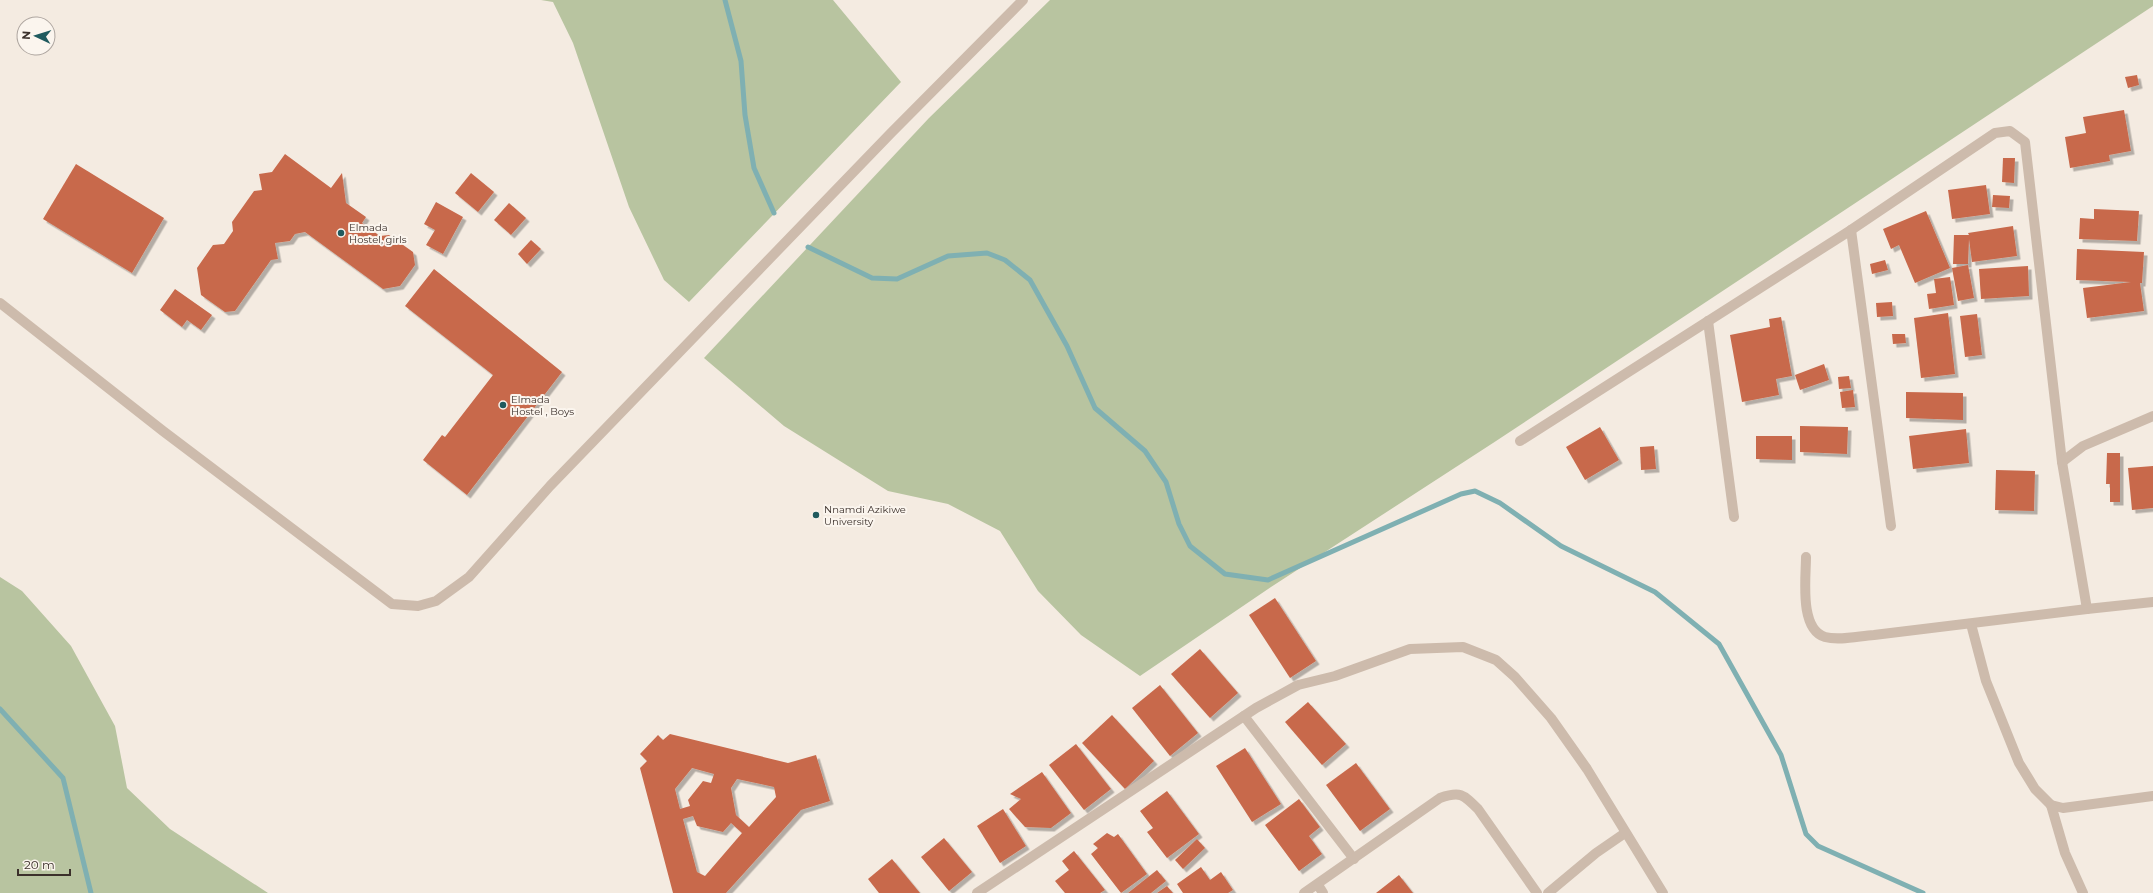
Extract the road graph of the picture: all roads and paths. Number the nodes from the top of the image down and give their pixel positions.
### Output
1 (1023, 0) edge
2 (1851, 230) junction
3 (0, 303) edge
4 (1708, 322) junction
5 (2153, 416) edge
6 (1520, 441) dead end
7 (2062, 462) junction
8 (1734, 517) dead end
9 (1891, 526) dead end
10 (1806, 557) dead end
11 (2153, 602) edge
12 (2087, 608) junction
13 (1971, 624) junction
14 (1244, 716) junction
15 (2153, 796) edge
16 (2051, 805) junction
17 (1625, 833) junction
18 (1354, 859) junction
19 (1320, 889) edge
20 (977, 893) edge
21 (1304, 893) edge
22 (1537, 893) edge
23 (1548, 893) edge
24 (1663, 893) edge
25 (2083, 893) edge

1 - 3 street
2 - 4 street
2 - 7 street
2 - 9 street
4 - 6 street
4 - 8 street
5 - 7 street
7 - 12 street
10 - 13 street
11 - 12 street
12 - 13 street
13 - 16 street
14 - 17 street
14 - 18 street
14 - 20 street
15 - 16 street
16 - 25 street
17 - 23 street
17 - 24 street
18 - 19 street
18 - 22 street
19 - 21 street

